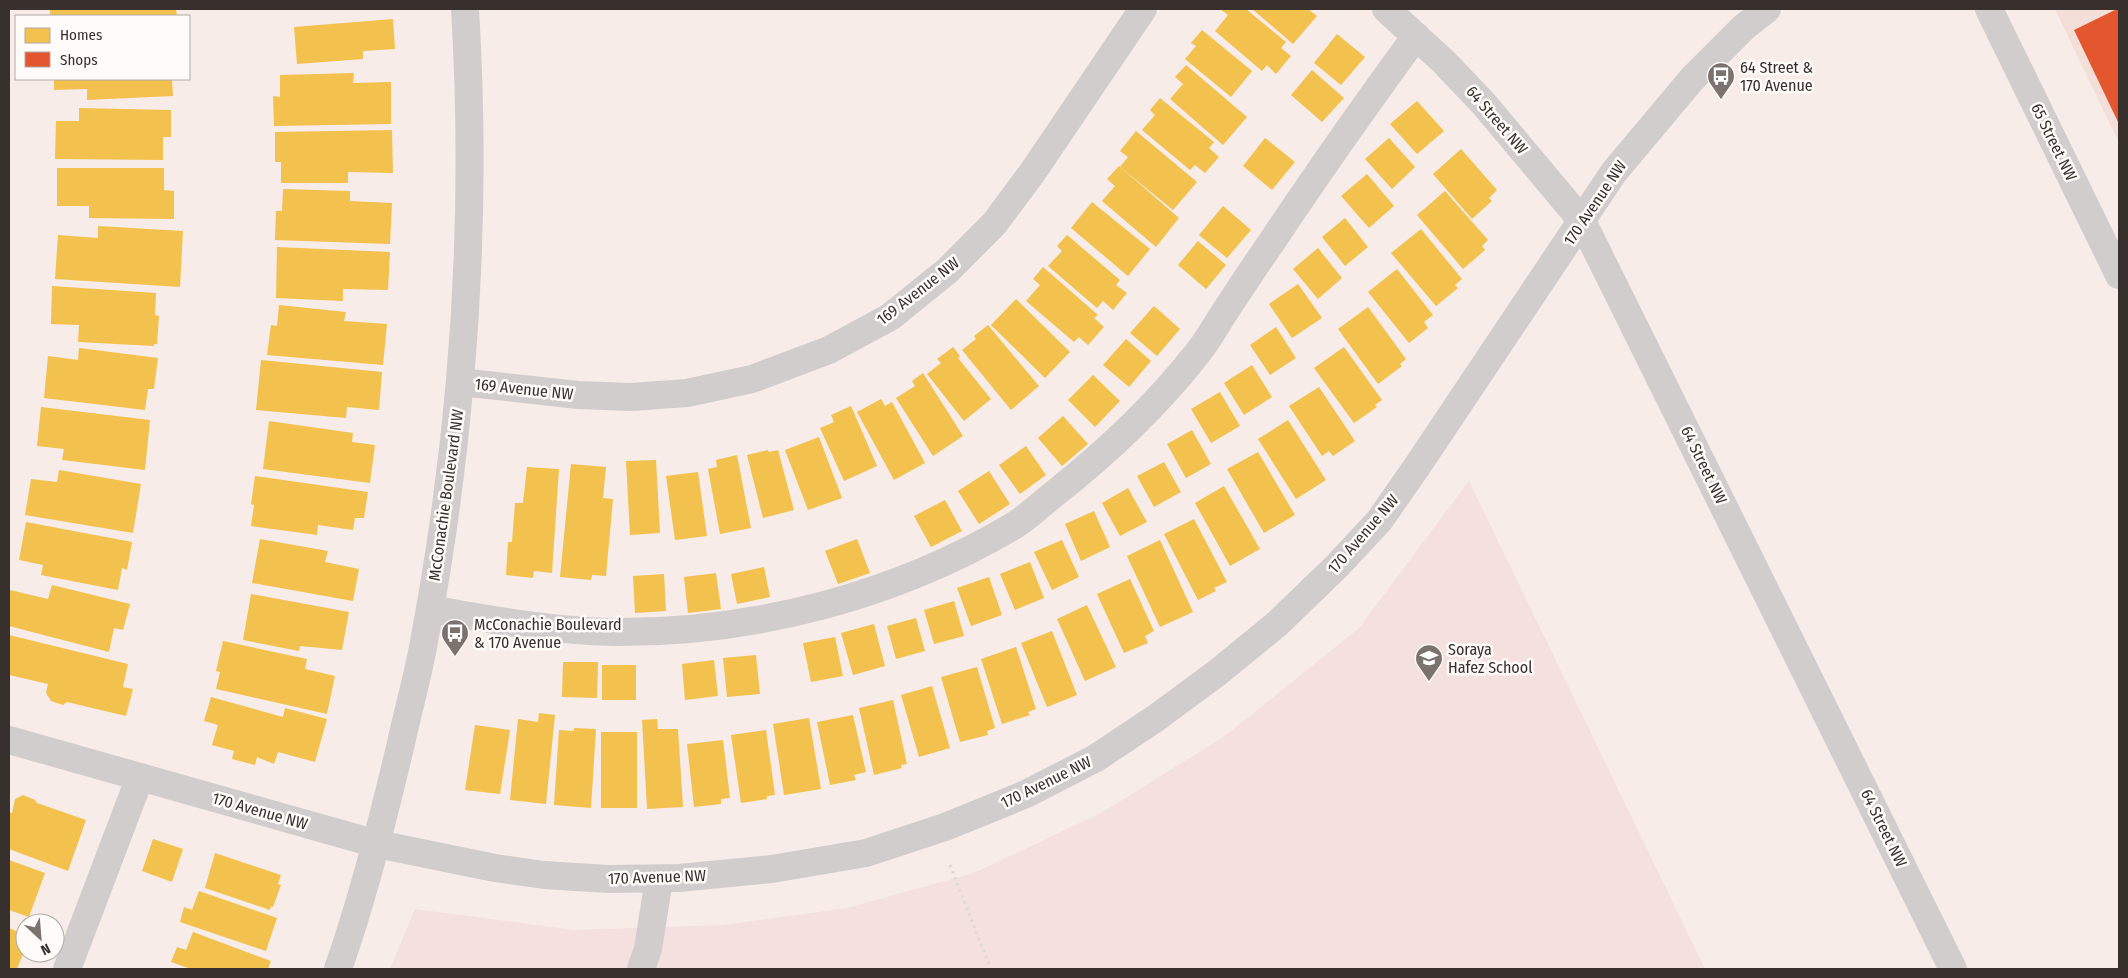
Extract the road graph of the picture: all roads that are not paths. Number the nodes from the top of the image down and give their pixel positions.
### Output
1 (465, 9) edge
2 (1144, 9) edge
3 (1386, 9) edge
4 (1767, 9) edge
5 (1989, 9) edge
6 (1416, 36) junction
7 (1582, 221) junction
8 (2119, 275) edge
9 (460, 382) junction
10 (430, 609) junction
11 (9, 740) edge
12 (140, 777) junction
13 (377, 844) junction
14 (659, 879) junction
15 (67, 969) edge
16 (338, 969) edge
17 (641, 969) edge
18 (1953, 969) edge

1 - 9 street, McConachie Boulevard NW
2 - 9 street, 169 Avenue NW
3 - 6 street, 64 Street NW
4 - 7 street, 170 Avenue NW
5 - 8 street, 65 Street NW
6 - 7 street, 64 Street NW
6 - 10 street
7 - 14 street, 170 Avenue NW
7 - 18 street, 64 Street NW
9 - 10 street, McConachie Boulevard NW
10 - 13 street, McConachie Boulevard NW
11 - 12 street, 170 Avenue NW
12 - 13 street, 170 Avenue NW
12 - 15 street
13 - 14 street, 170 Avenue NW
13 - 16 street, McConachie Boulevard NW
14 - 17 street

